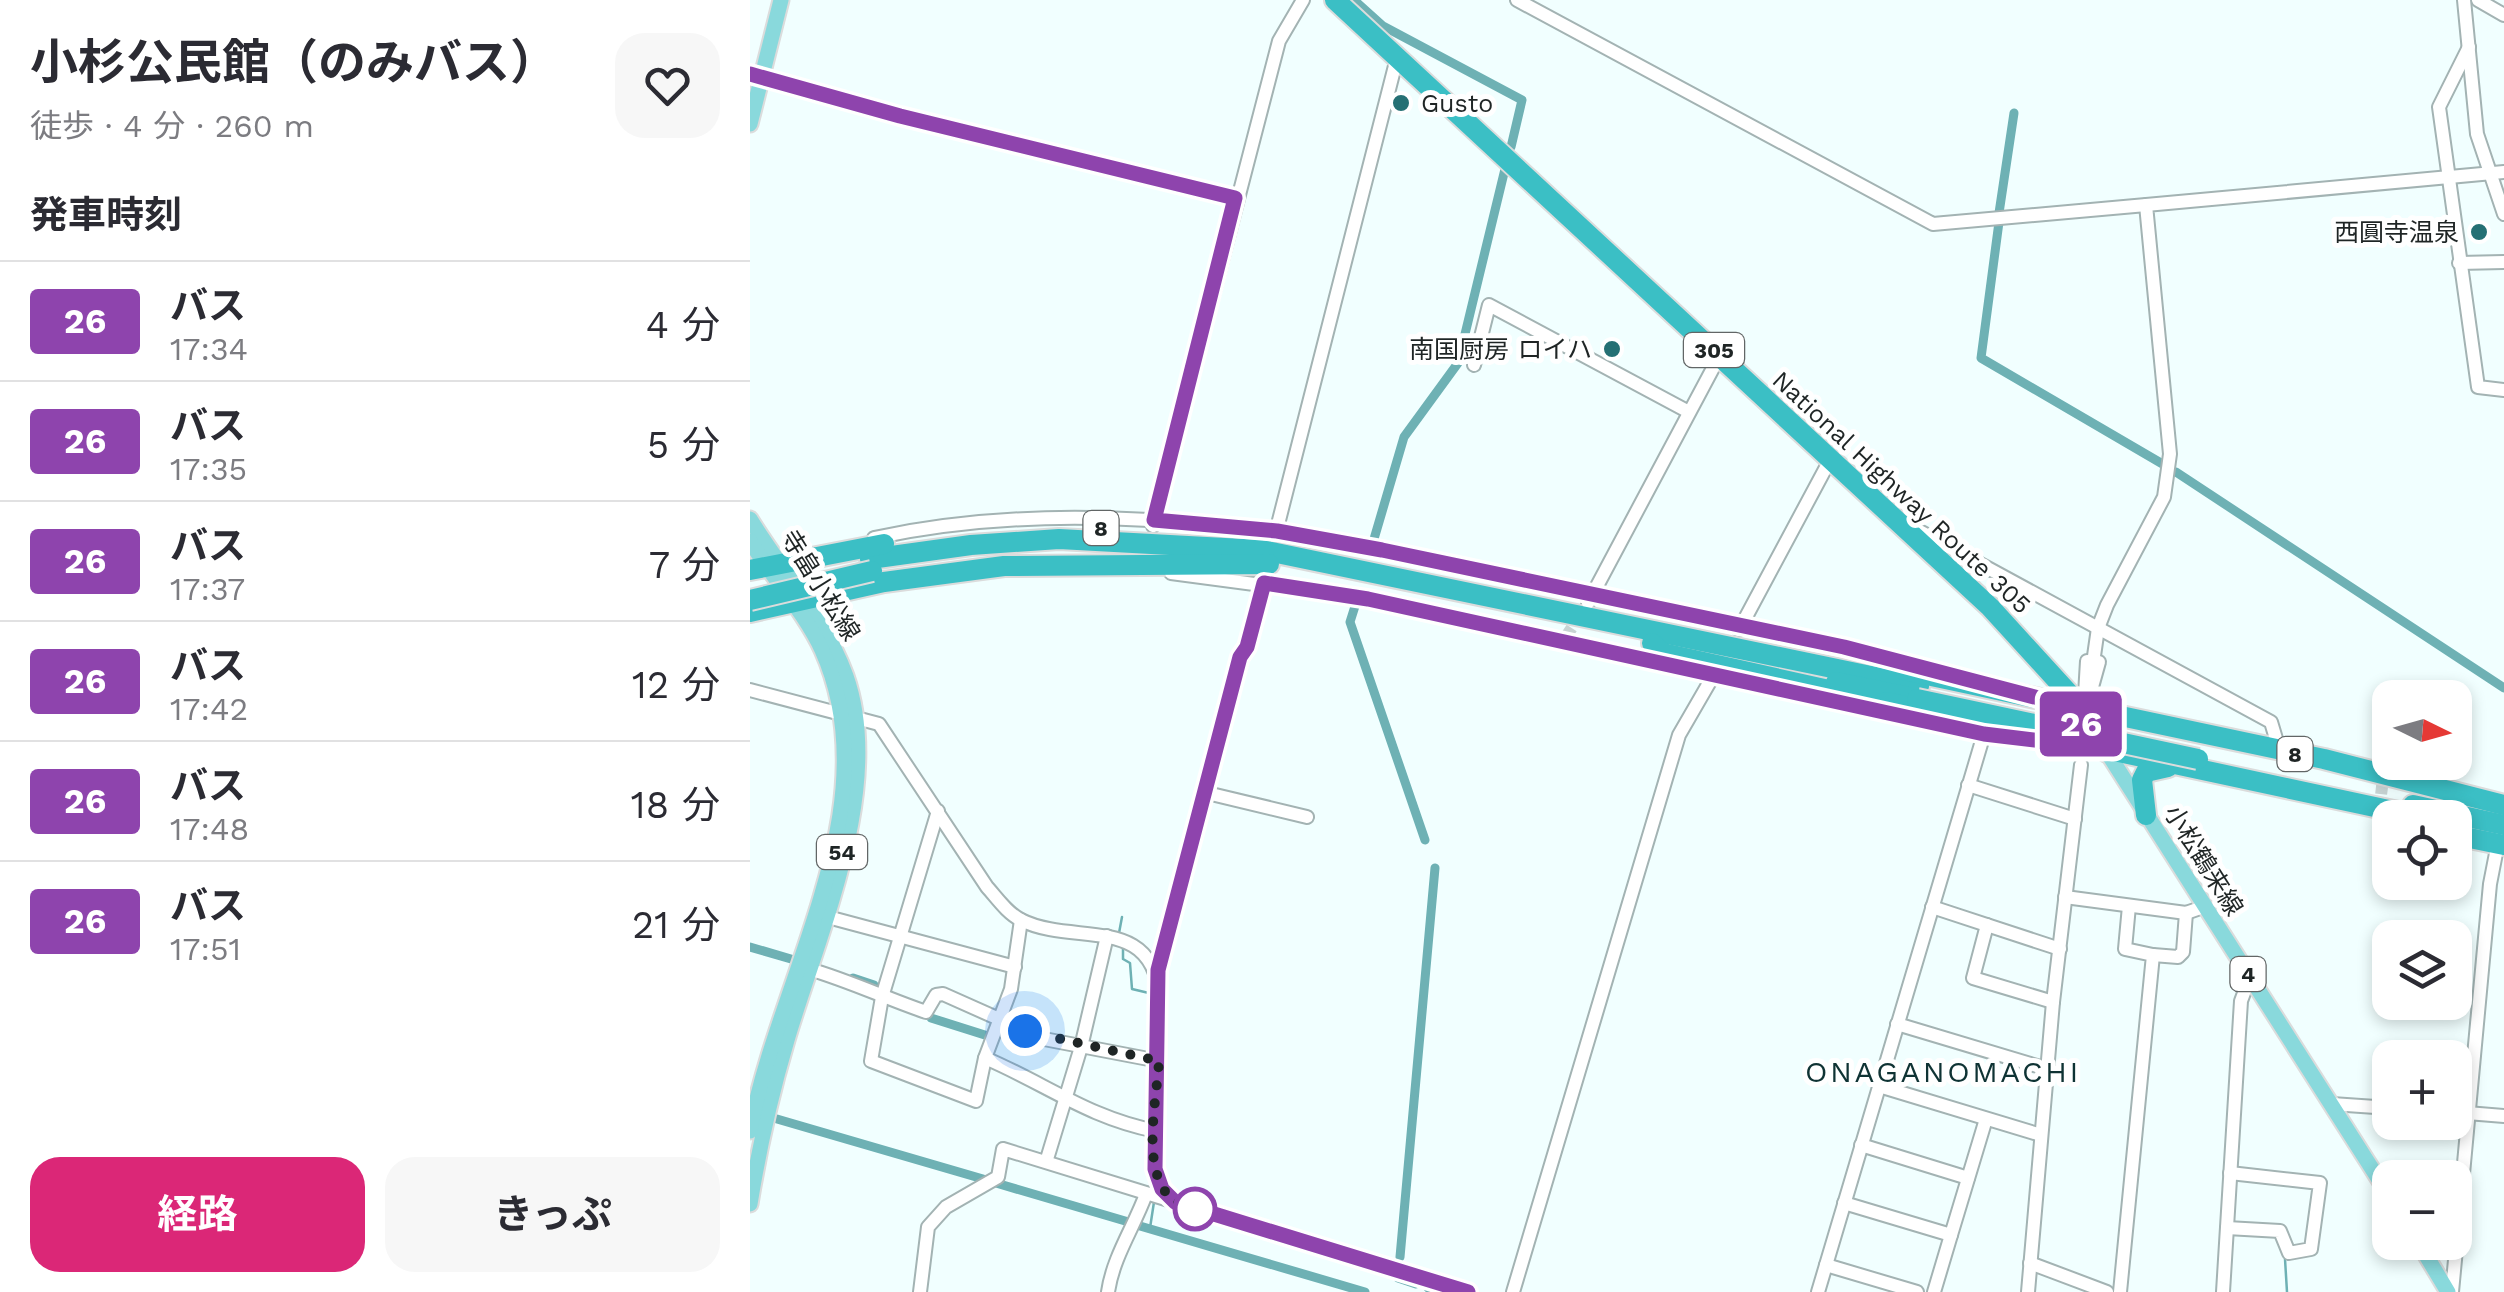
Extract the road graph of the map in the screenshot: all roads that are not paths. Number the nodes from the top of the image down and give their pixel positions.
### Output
1 (781, 0) edge
2 (1303, 0) edge
3 (1334, 0) edge
4 (1517, 0) edge
5 (2464, 0) edge
6 (2478, 0) edge
7 (2504, 15) edge
8 (2469, 47) junction
9 (1397, 58) junction
10 (756, 75) edge
11 (750, 124) edge
12 (2504, 172) edge
13 (2488, 173) junction
14 (2446, 178) junction
15 (1235, 198) junction
16 (2146, 205) junction
17 (2504, 214) edge
18 (2459, 262) junction
19 (2504, 262) edge
20 (1720, 355) junction
21 (1474, 365) dead end
22 (2504, 390) edge
23 (1690, 412) junction
24 (1830, 460) junction
25 (1896, 519) junction
26 (750, 520) edge
27 (1153, 524) junction
28 (750, 542) edge
29 (824, 554) junction
30 (1269, 557) junction
31 (765, 566) edge
32 (875, 570) junction
33 (750, 586) edge
34 (1590, 599) junction
35 (750, 600) edge
36 (798, 601) junction
37 (750, 612) edge
38 (1740, 628) junction
39 (2098, 628) junction
40 (1646, 635) junction
41 (2039, 659) junction
42 (2092, 670) dead end
43 (1715, 673) junction
44 (1987, 687) junction
45 (750, 690) edge
46 (2022, 694) junction
47 (2084, 710) junction
48 (848, 715) junction
49 (2128, 720) junction
50 (1984, 734) junction
51 (2046, 738) junction
52 (2277, 742) junction
53 (2089, 752) junction
54 (2190, 760) junction
55 (1968, 786) junction
56 (1207, 792) junction
57 (2504, 792) edge
58 (2372, 805) edge
59 (2504, 808) edge
60 (938, 811) junction
61 (2146, 814) junction
62 (2372, 816) edge
63 (1307, 817) dead end
64 (2075, 819) junction
65 (2472, 828) edge
66 (2472, 835) edge
67 (2502, 836) edge
68 (2065, 896) junction
69 (2130, 906) junction
70 (1932, 907) junction
71 (2203, 907) junction
72 (2186, 913) junction
73 (824, 916) junction
74 (1022, 920) junction
75 (1987, 924) junction
76 (898, 936) junction
77 (1107, 936) junction
78 (2060, 949) junction
79 (2153, 955) junction
80 (1014, 967) junction
81 (808, 969) junction
82 (1158, 970) junction
83 (2250, 977) junction
84 (882, 997) junction
85 (2053, 1002) junction
86 (1000, 1019) junction
87 (1897, 1024) junction
88 (2472, 1043) edge
89 (1081, 1047) junction
90 (985, 1058) junction
91 (1159, 1061) junction
92 (2047, 1070) junction
93 (1878, 1086) junction
94 (1065, 1102) junction
95 (2332, 1104) junction
96 (2372, 1107) edge
97 (2472, 1113) edge
98 (2504, 1116) edge
99 (1986, 1119) junction
100 (750, 1131) edge
101 (1156, 1131) junction
102 (2041, 1135) junction
103 (2460, 1140) edge
104 (1861, 1145) junction
105 (1047, 1159) junction
106 (2372, 1168) edge
107 (2230, 1174) junction
108 (1968, 1178) junction
109 (1146, 1194) junction
110 (1175, 1202) junction
111 (1844, 1203) junction
112 (750, 1204) edge
113 (2227, 1228) junction
114 (1951, 1235) junction
115 (2430, 1260) edge
116 (2030, 1263) junction
117 (1826, 1265) junction
118 (1423, 1285) edge
119 (1902, 1290) edge
120 (920, 1292) edge
121 (1108, 1292) edge
122 (1468, 1292) edge
123 (1514, 1292) edge
124 (1818, 1292) edge
125 (1917, 1292) edge
126 (1934, 1292) edge
127 (2028, 1292) edge
128 (2108, 1292) edge
129 (2120, 1292) edge
130 (2223, 1292) edge
131 (2450, 1292) edge

1 - 10 main road
2 - 15 street
3 - 9 highway, National Highway Route 305 / 305
4 - 16 street
5 - 8 street
6 - 7 street
8 - 13 street
8 - 14 street
9 - 20 highway, National Highway Route 305 / 305
9 - 30 street
10 - 11 main road
10 - 15 street
12 - 13 street
13 - 14 street
13 - 17 street
14 - 16 street
14 - 18 street
15 - 27 street
16 - 39 street
18 - 19 street
18 - 22 street
20 - 23 street
20 - 24 highway, National Highway Route 305 / 305
21 - 23 street
23 - 34 street
24 - 25 highway, National Highway Route 305 / 305
24 - 38 street
25 - 39 street
25 - 41 highway, National Highway Route 305 / 305
26 - 31 main road, 寺畠小松線 / 54
27 - 29 street
27 - 30 street
28 - 31 main road, 寺畠小松線 / 54
29 - 30 highway, 8
29 - 31 highway, 8
30 - 32 highway, 8
30 - 32 street
30 - 34 street
30 - 40 highway, 8
30 - 43 street
30 - 56 street
31 - 36 main road, 寺畠小松線 / 54
32 - 33 highway, 8
32 - 35 highway, 8, bridge
32 - 36 highway, 8
34 - 38 street
36 - 37 highway
36 - 48 main road, 寺畠小松線 / 54
38 - 44 street
39 - 42 street
39 - 47 street
39 - 52 street
40 - 44 highway, 8
40 - 51 highway, 8
40 - 54 highway, 8, bridge
41 - 46 highway
41 - 47 highway, National Highway Route 305 / 305
43 - 50 street
43 - 123 street
44 - 46 highway, 8
45 - 48 street
46 - 47 highway, 8
47 - 49 highway, 8
47 - 53 highway, National Highway Route 305 / 305
47 - 53 street
48 - 60 street
48 - 73 main road, 寺畠小松線 / 54
48 - 100 main road, 寺畠小松線 / 54
49 - 52 highway
49 - 59 highway, 8
50 - 51 street
50 - 55 street
51 - 53 highway, 8
52 - 57 highway
53 - 54 highway, 8
53 - 61 main road, 小松鶴来線 / 4
53 - 64 street
54 - 58 highway, 8
54 - 59 highway, 8
54 - 61 highway
54 - 62 highway
54 - 67 highway, 8
55 - 64 street
55 - 70 street
56 - 63 street
56 - 82 street
60 - 74 street
60 - 76 street
61 - 71 main road, 小松鶴来線 / 4
64 - 68 street
65 - 67 highway
66 - 67 highway
67 - 88 street
68 - 69 street
68 - 78 street
69 - 72 street
69 - 79 street
70 - 75 street
70 - 87 street
71 - 72 street
71 - 83 main road, 小松鶴来線 / 4
72 - 79 street
73 - 76 street
73 - 81 main road, 寺畠小松線 / 54
74 - 77 street
74 - 80 street
75 - 78 street
75 - 85 street
76 - 80 street
76 - 84 street
77 - 82 street
77 - 89 street
78 - 85 street
79 - 129 street
80 - 86 street
81 - 84 street
81 - 112 main road, 寺畠小松線 / 54
82 - 91 street
83 - 95 main road, 小松鶴来線 / 4
83 - 107 street
84 - 86 street
84 - 90 street
85 - 92 street
86 - 89 street
86 - 90 street
87 - 92 street
87 - 93 street
89 - 91 street
89 - 94 street
90 - 94 street
91 - 101 street
92 - 102 street
93 - 99 street
93 - 104 street
94 - 101 street
94 - 105 street
95 - 96 street
95 - 106 main road, 小松鶴来線 / 4
97 - 98 street
99 - 102 street
99 - 108 street
101 - 110 street
102 - 116 street
103 - 131 street
104 - 108 street
104 - 111 street
105 - 109 street
105 - 120 street
107 - 113 street
107 - 113 street
108 - 114 street
109 - 110 street
109 - 121 street
110 - 118 street
111 - 114 street
111 - 117 street
113 - 130 street
114 - 126 street
115 - 131 main road
116 - 127 street
116 - 128 street
117 - 119 street
117 - 124 street
118 - 122 street
119 - 125 street

